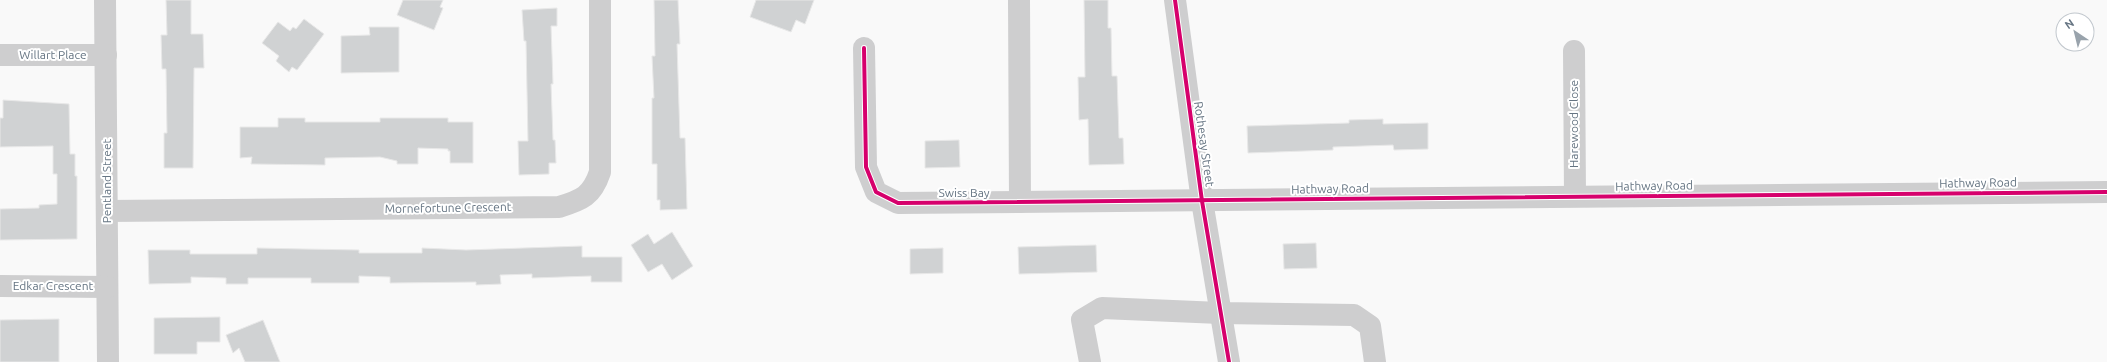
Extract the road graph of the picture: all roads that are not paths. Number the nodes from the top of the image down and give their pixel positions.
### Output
1 (105, 0) edge
2 (600, 0) edge
3 (1019, 0) edge
4 (1175, 0) edge
5 (864, 48) dead end
6 (1574, 51) dead end
7 (0, 55) edge
8 (106, 55) junction
9 (2107, 192) edge
10 (1575, 196) junction
11 (1202, 201) junction
12 (1020, 202) junction
13 (107, 211) junction
14 (0, 286) edge
15 (107, 287) junction
16 (1220, 313) junction
17 (108, 362) edge
18 (1090, 362) edge
19 (1229, 362) edge
20 (1375, 362) edge

1 - 8 street, Pentland Street
2 - 13 street, Mornefortune Crescent
3 - 12 street
4 - 11 street, Rothesay Street
5 - 12 street, Swiss Bay
6 - 10 street, Harewood Close
7 - 8 street, Willart Place
8 - 13 street, Pentland Street
9 - 10 street, Hathway Road
10 - 11 street, Hathway Road
11 - 12 street, Swiss Bay
11 - 16 street, Rothesay Street
13 - 15 street, Pentland Street
14 - 15 street, Edkar Crescent
15 - 17 street, Pentland Street
16 - 18 street
16 - 19 street, Rothesay Street
16 - 20 street

